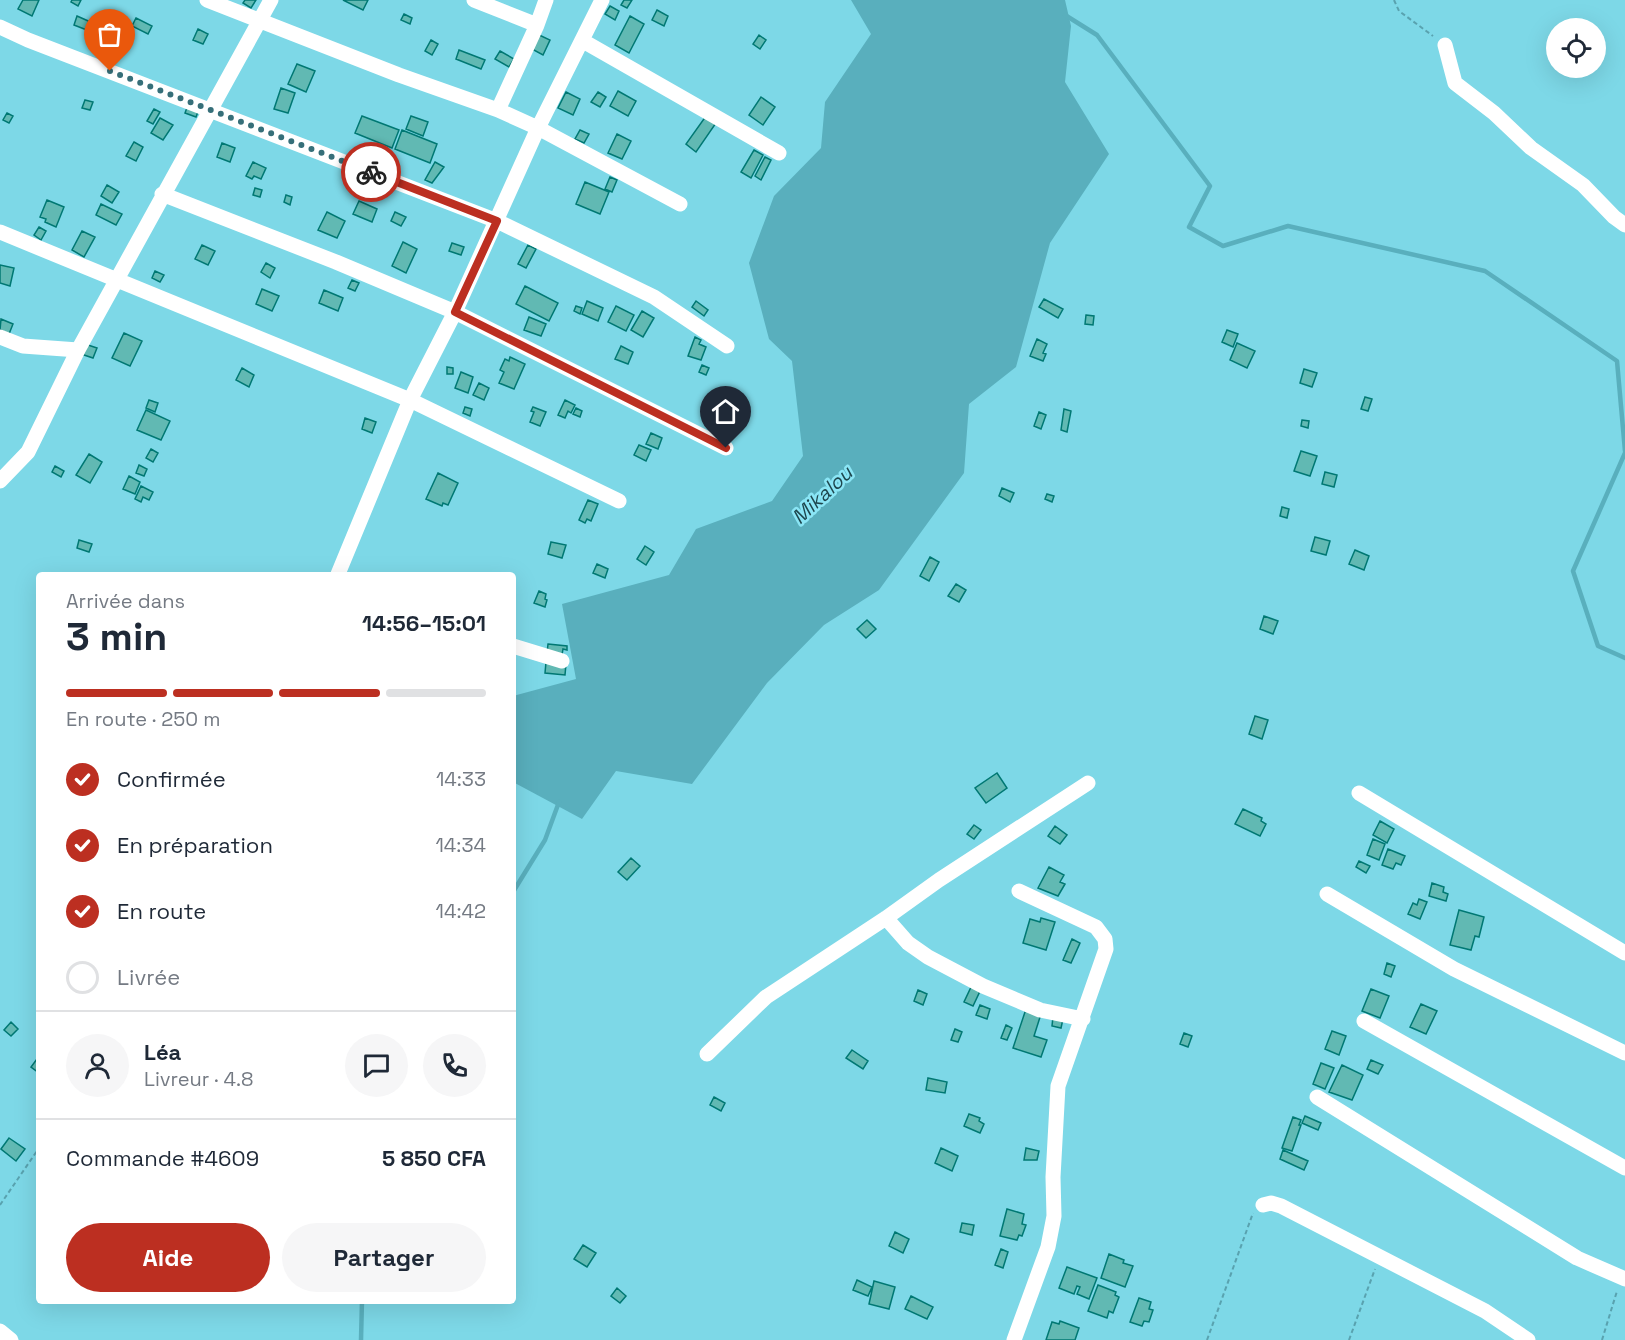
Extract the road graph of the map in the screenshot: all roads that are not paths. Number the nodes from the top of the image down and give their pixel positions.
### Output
1 (207, 0) edge
2 (271, 0) edge
3 (474, 0) edge
4 (546, 0) edge
5 (602, 0) edge
6 (260, 22) junction
7 (537, 25) junction
8 (0, 27) edge
9 (583, 41) junction
10 (1445, 45) road end
11 (211, 110) junction
12 (498, 110) junction
13 (538, 128) junction
14 (779, 153) dead end
15 (162, 194) junction
16 (680, 204) dead end
17 (497, 221) junction
18 (1625, 225) edge
19 (0, 232) edge
20 (116, 279) junction
21 (455, 312) junction
22 (0, 337) edge
23 (727, 346) dead end
24 (78, 350) junction
25 (410, 400) junction
26 (726, 448) dead end
27 (0, 481) edge
28 (619, 501) dead end
29 (339, 572) edge
30 (516, 647) edge
31 (562, 661) dead end
32 (1088, 783) dead end
33 (1359, 793) dead end
34 (1019, 891) dead end
35 (1327, 894) dead end
36 (886, 918) junction
37 (1625, 953) edge
38 (1083, 1019) junction
39 (1364, 1021) dead end
40 (1625, 1053) edge
41 (707, 1054) dead end
42 (1317, 1096) dead end
43 (1625, 1168) edge
44 (1263, 1204) road end
45 (1623, 1278) edge
46 (0, 1331) edge
47 (10, 1340) edge
48 (1014, 1340) edge
49 (1528, 1340) edge

1 - 6 street
2 - 6 street
3 - 7 street
4 - 7 street
5 - 9 street
6 - 11 street
6 - 12 street
7 - 12 street
8 - 11 street
9 - 13 street
9 - 14 street
10 - 18 street
11 - 15 street
11 - 17 street
12 - 13 street
13 - 16 street
13 - 17 street
15 - 20 street
15 - 21 street
17 - 21 street
17 - 23 street
19 - 20 street
20 - 24 street
20 - 25 street
21 - 25 street
21 - 26 street
22 - 24 street
24 - 27 street
25 - 28 street
25 - 29 street
30 - 31 street
32 - 36 street
33 - 37 street
34 - 38 street
35 - 40 street
36 - 38 street
36 - 41 street
38 - 48 street
39 - 43 street
42 - 45 street
44 - 49 street
46 - 47 street

